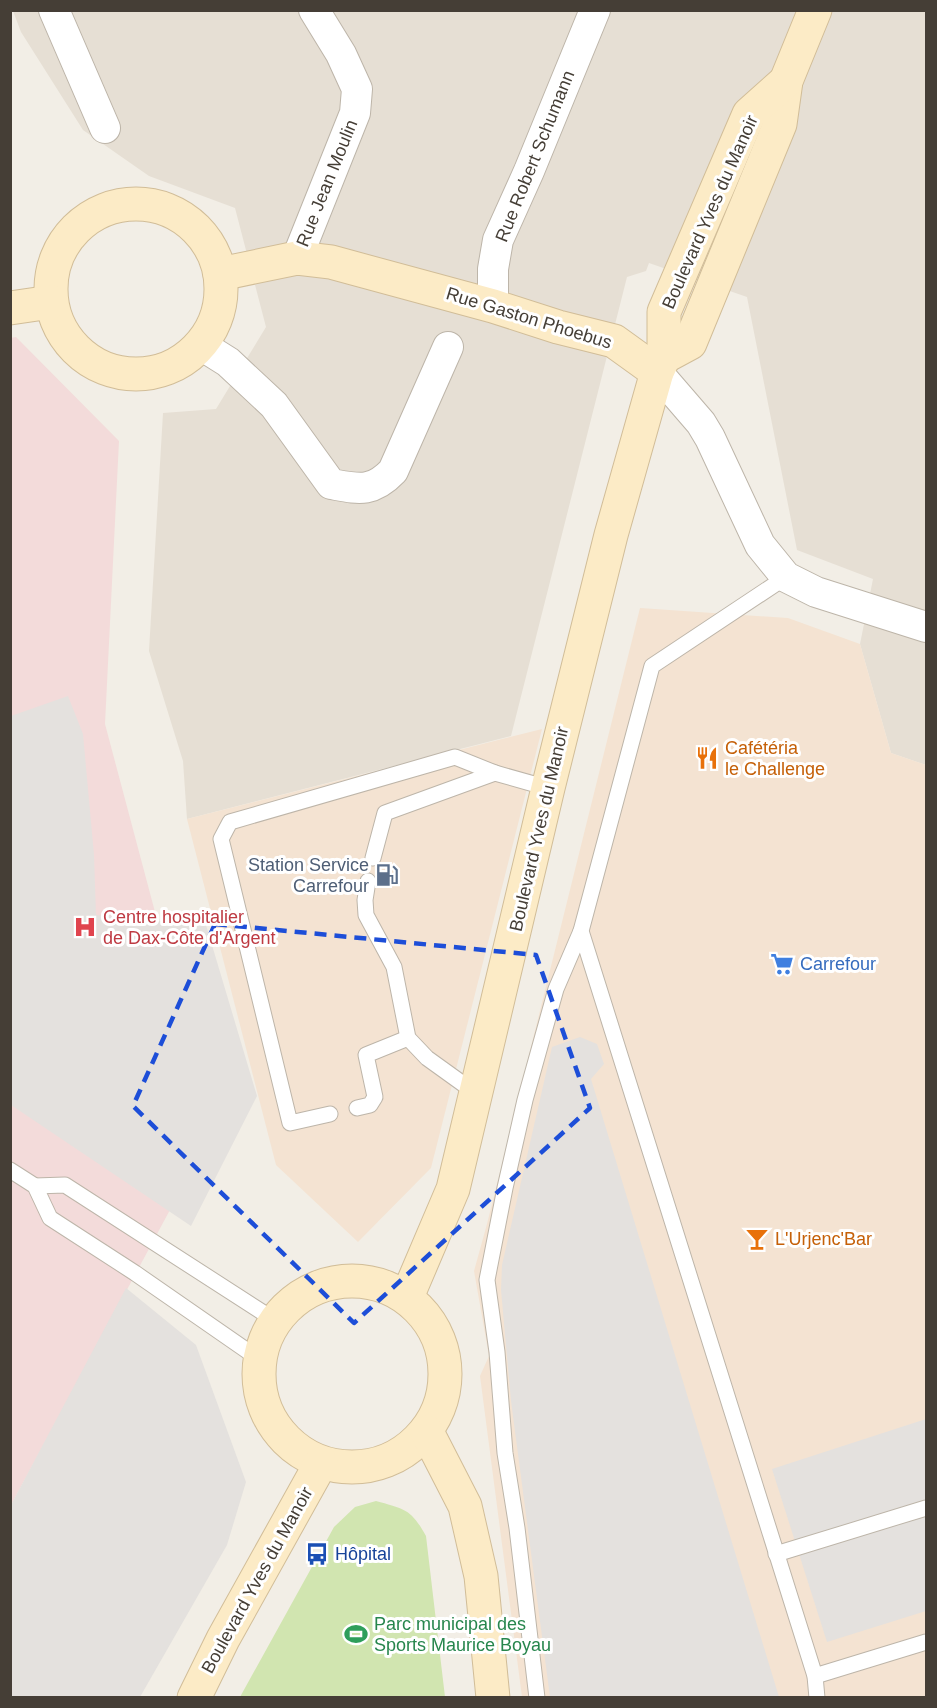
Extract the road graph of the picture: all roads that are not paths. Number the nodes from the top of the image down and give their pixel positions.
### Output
1 (54, 10) edge
2 (314, 10) edge
3 (595, 10) edge
4 (814, 10) edge
5 (105, 128) dead end
6 (297, 258) junction
7 (220, 274) junction
8 (51, 302) junction
9 (493, 306) junction
10 (10, 308) edge
11 (201, 345) junction
12 (448, 347) dead end
13 (661, 364) junction
14 (786, 577) junction
15 (927, 627) edge
16 (495, 773) junction
17 (548, 788) junction
18 (373, 858) dead end
19 (368, 881) dead end
20 (580, 932) junction
21 (408, 1038) junction
22 (477, 1094) junction
23 (357, 1108) dead end
24 (330, 1114) dead end
25 (10, 1170) edge
26 (34, 1186) junction
27 (407, 1298) junction
28 (276, 1321) junction
29 (259, 1359) junction
30 (427, 1432) junction
31 (321, 1463) junction
32 (927, 1508) edge
33 (776, 1554) junction
34 (927, 1642) edge
35 (815, 1676) junction
36 (194, 1698) edge
37 (493, 1698) edge
38 (537, 1698) edge
39 (817, 1698) edge

1 - 5 street
2 - 6 street, Rue Jean Moulin
3 - 9 street, Rue Robert Schumann
4 - 13 main road, Boulevard Yves du Manoir
6 - 7 main road, Rue Gaston Phoebus
6 - 9 main road, Rue Gaston Phoebus
7 - 8 main road
7 - 11 main road
8 - 10 main road
8 - 11 main road
9 - 13 main road, Rue Gaston Phoebus
11 - 12 street
13 - 14 street, Rue Gaston Phoebus
13 - 17 main road, Boulevard Yves du Manoir
14 - 15 street, Rue Gaston Phoebus
14 - 20 lane
16 - 17 lane
16 - 18 lane
16 - 24 lane
17 - 22 main road, Boulevard Yves du Manoir
19 - 21 lane
20 - 33 lane
20 - 38 lane
21 - 22 lane
21 - 23 lane
22 - 27 main road, Boulevard Yves du Manoir
25 - 26 lane
26 - 28 lane
26 - 29 lane
27 - 28 main road
27 - 30 main road
28 - 29 main road
29 - 31 main road
30 - 31 main road
30 - 37 main road
31 - 36 main road, Boulevard Yves du Manoir
32 - 33 lane
33 - 35 lane
34 - 35 lane
35 - 39 lane

